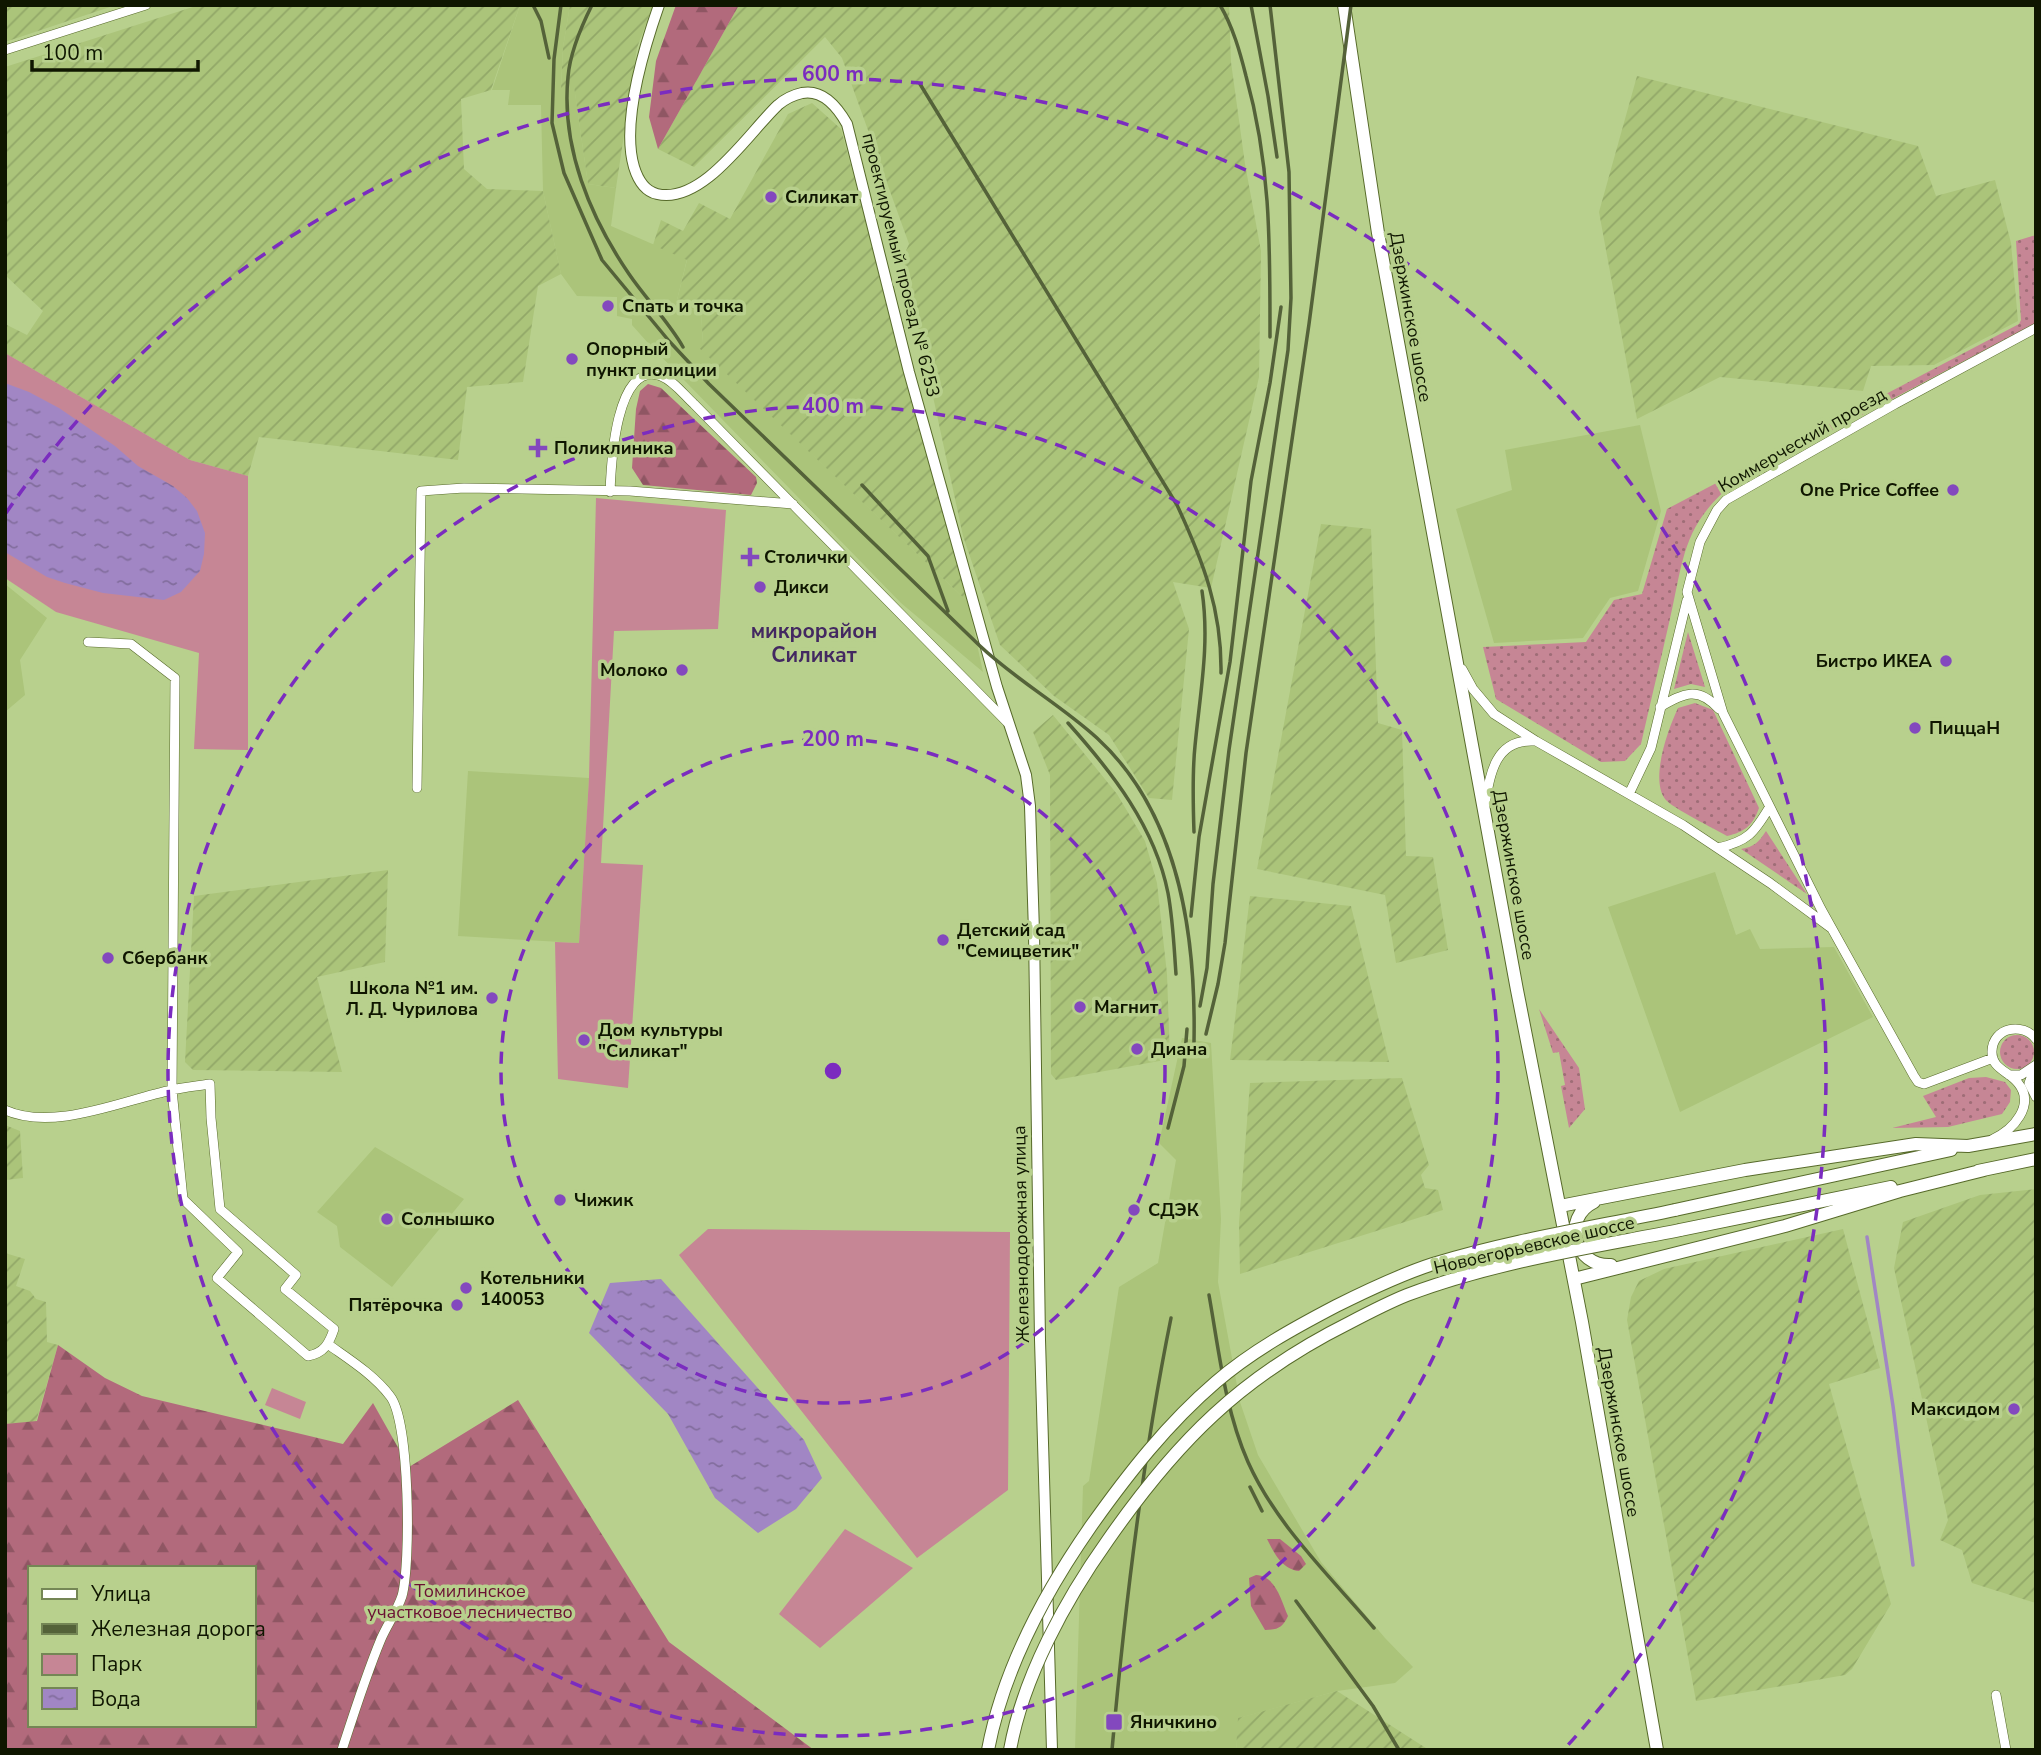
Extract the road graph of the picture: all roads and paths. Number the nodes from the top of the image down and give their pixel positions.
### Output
1 (146, 5) edge
2 (659, 5) edge
3 (1344, 5) edge
4 (5, 50) edge
5 (2036, 328) edge
6 (610, 492) junction
7 (793, 504) junction
8 (1687, 598) junction
9 (88, 642) dead end
10 (1453, 648) junction
11 (1660, 707) junction
12 (1723, 713) junction
13 (1007, 722) junction
14 (1536, 741) junction
15 (417, 788) dead end
16 (1629, 794) junction
17 (1769, 808) junction
18 (1485, 809) junction
19 (1718, 848) junction
20 (1833, 930) junction
21 (2036, 1039) edge
22 (1993, 1058) junction
23 (2036, 1065) edge
24 (2004, 1073) junction
25 (172, 1090) junction
26 (2036, 1097) edge
27 (5, 1110) edge
28 (2036, 1134) edge
29 (1974, 1146) junction
30 (2036, 1159) edge
31 (1984, 1170) junction
32 (1622, 1194) junction
33 (1560, 1206) junction
34 (1632, 1264) junction
35 (1574, 1279) junction
36 (329, 1345) junction
37 (1996, 1695) dead end
38 (342, 1750) edge
39 (988, 1750) edge
40 (1010, 1750) edge
41 (1052, 1750) edge
42 (1657, 1750) edge
43 (2006, 1750) edge

1 - 4 street
2 - 13 street, проектируемый проезд № 6253
3 - 10 main road, Дзержинское шоссе
5 - 8 street, Коммерческий проезд
6 - 7 street
6 - 7 street
6 - 15 street
7 - 13 street
8 - 11 street
8 - 12 street, Коммерческий проезд
9 - 25 street
10 - 14 street
10 - 18 main road, Дзержинское шоссе
11 - 12 street
11 - 16 street
12 - 17 street, Коммерческий проезд
13 - 41 street, Железнодорожная улица
14 - 16 street
14 - 18 street
16 - 19 street
17 - 19 street
17 - 20 street, Коммерческий проезд
18 - 33 main road, Дзержинское шоссе
19 - 20 street
20 - 22 street, Коммерческий проезд
21 - 22 street
22 - 24 street
23 - 24 street
23 - 26 street
24 - 29 street
25 - 27 street
25 - 36 street
25 - 36 street
28 - 29 main road, Новоегорьевское шоссе
29 - 32 main road
29 - 39 main road, Новоегорьевское шоссе, bridge
30 - 31 main road, Новоегорьевское шоссе
31 - 34 main road
31 - 40 main road, Новоегорьевское шоссе, bridge
32 - 33 main road
32 - 34 main road
33 - 35 main road, Дзержинское шоссе
34 - 35 main road
35 - 42 main road, Дзержинское шоссе
36 - 38 street
37 - 43 street

